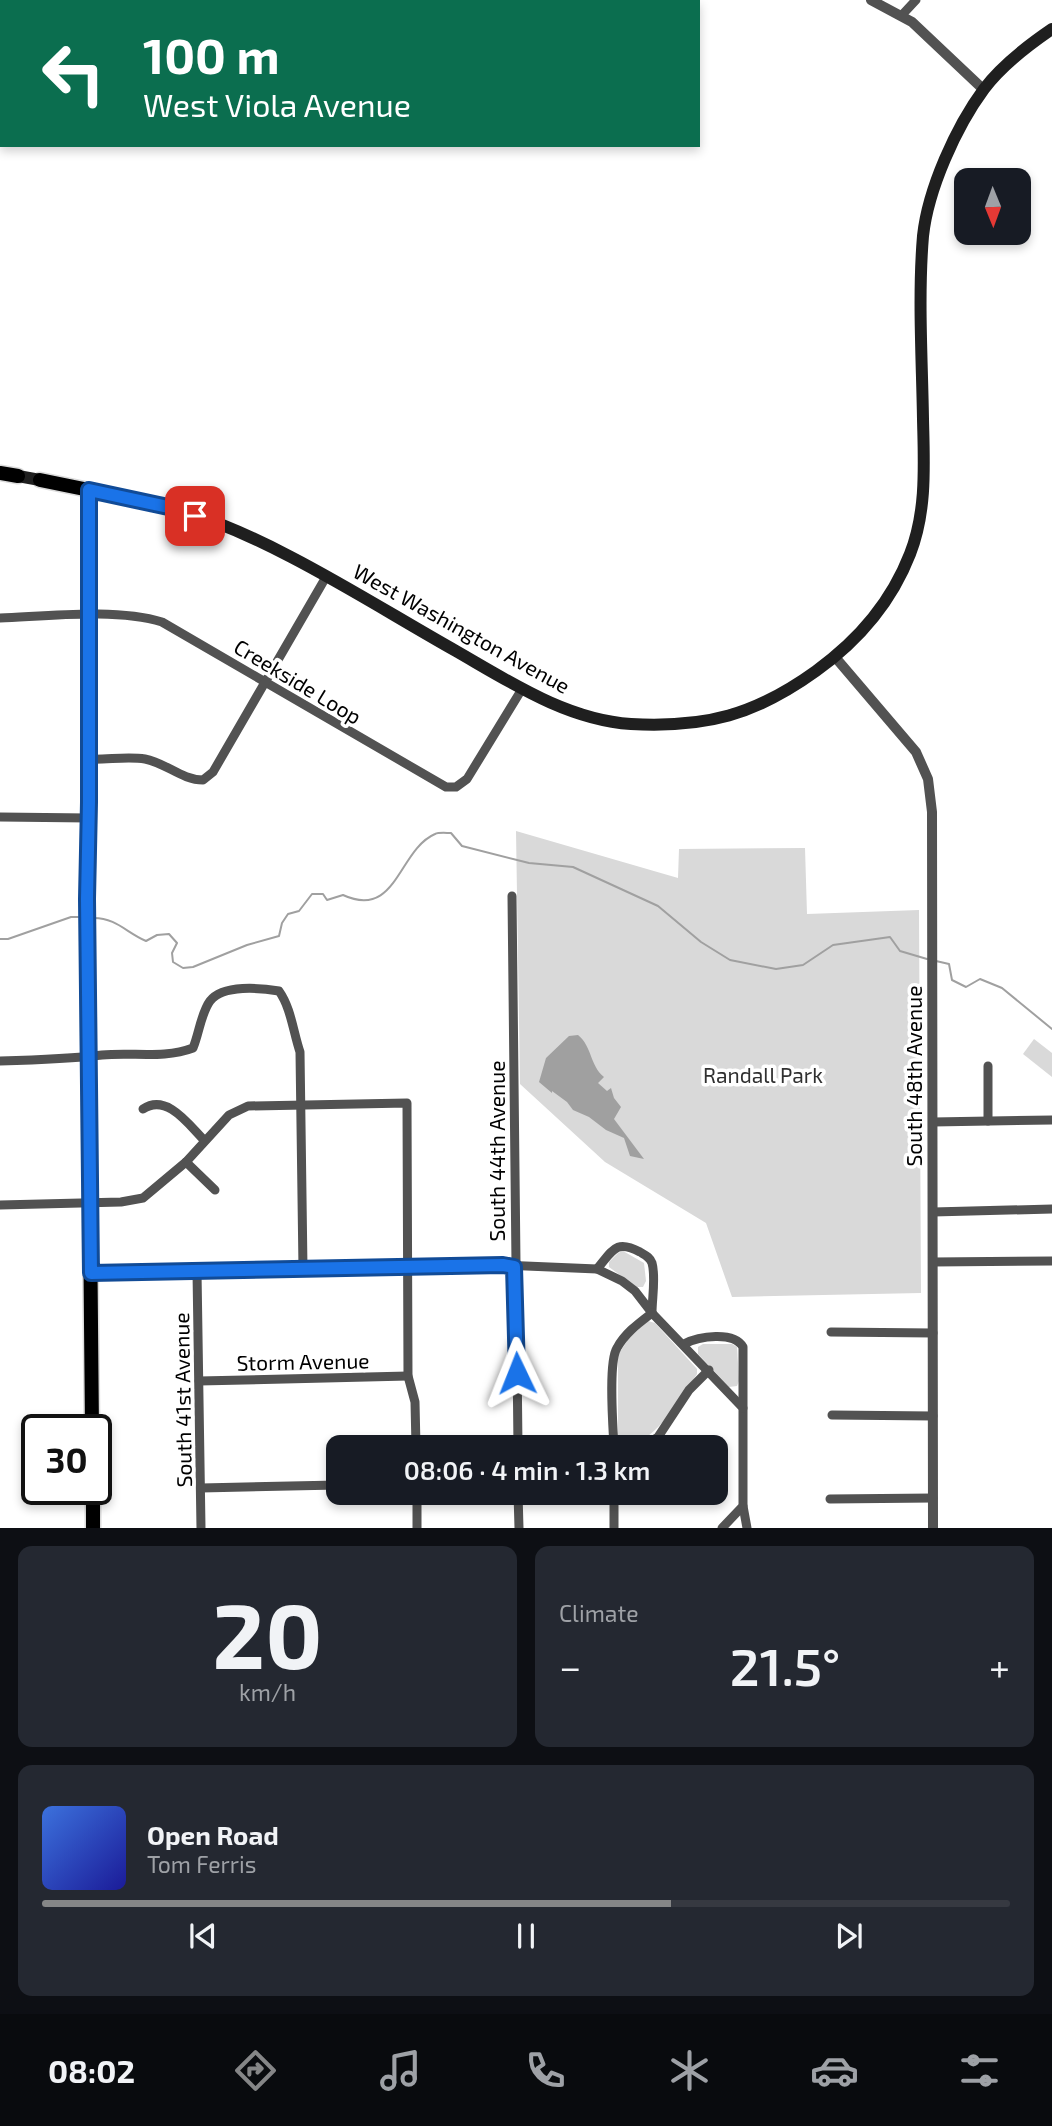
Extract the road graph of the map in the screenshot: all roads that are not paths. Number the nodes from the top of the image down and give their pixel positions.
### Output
1 (870, 0) edge
2 (916, 0) edge
3 (902, 15) junction
4 (1052, 29) edge
5 (984, 90) junction
6 (0, 473) edge
7 (18, 476) joint
8 (40, 480) joint
9 (89, 490) junction
10 (326, 577) junction
11 (88, 615) junction
12 (0, 618) edge
13 (835, 657) junction
14 (265, 682) junction
15 (522, 689) junction
16 (89, 759) junction
17 (0, 817) edge
18 (89, 818) junction
19 (512, 896) dead end
20 (89, 1058) junction
21 (0, 1061) edge
22 (988, 1066) dead end
23 (300, 1104) junction
24 (143, 1109) dead end
25 (988, 1121) junction
26 (1052, 1121) edge
27 (933, 1122) junction
28 (204, 1140) junction
29 (186, 1161) junction
30 (215, 1189) dead end
31 (90, 1203) junction
32 (0, 1205) edge
33 (1052, 1209) edge
34 (933, 1212) junction
35 (1052, 1261) edge
36 (933, 1262) junction
37 (514, 1267) junction
38 (407, 1268) junction
39 (303, 1269) junction
40 (597, 1269) junction
41 (197, 1272) junction
42 (91, 1273) junction
43 (652, 1313) junction
44 (831, 1332) dead end
45 (933, 1333) junction
46 (684, 1343) junction
47 (709, 1370) junction
48 (408, 1376) junction
49 (199, 1381) junction
50 (743, 1408) junction
51 (92, 1414) edge
52 (832, 1415) dead end
53 (933, 1416) junction
54 (416, 1435) edge
55 (518, 1435) edge
56 (614, 1435) edge
57 (659, 1435) edge
58 (326, 1485) edge
59 (201, 1488) junction
60 (933, 1498) junction
61 (830, 1499) dead end
62 (93, 1505) edge
63 (417, 1505) edge
64 (518, 1505) edge
65 (614, 1505) edge
66 (743, 1506) junction
67 (93, 1528) edge
68 (201, 1528) edge
69 (417, 1528) edge
70 (519, 1528) edge
71 (614, 1528) edge
72 (722, 1528) edge
73 (747, 1528) edge
74 (933, 1528) edge

1 - 3 street
2 - 3 street
3 - 5 street
4 - 5 main road, West Washington Avenue
5 - 13 main road, West Washington Avenue
6 - 7 main road, West Washington Avenue
7 - 8 main road, West Washington Avenue
8 - 9 main road, West Washington Avenue
9 - 10 main road, West Washington Avenue
9 - 11 main road
10 - 14 street
10 - 15 main road, West Washington Avenue
11 - 12 street, Creekside Loop
11 - 14 street, Creekside Loop
11 - 16 main road
13 - 15 main road, West Washington Avenue
13 - 27 street, South 48th Avenue
14 - 15 street, Creekside Loop
14 - 16 street
16 - 18 main road
17 - 18 street
18 - 20 main road
19 - 37 street, South 44th Avenue
20 - 21 street
20 - 23 street
20 - 31 main road
22 - 25 street
23 - 28 street
23 - 38 street
23 - 39 street
24 - 28 street
25 - 26 street
25 - 27 street
27 - 34 street, South 48th Avenue
28 - 29 street
29 - 30 street
29 - 31 street
31 - 32 street
31 - 42 main road
33 - 34 street
34 - 36 street, South 48th Avenue
35 - 36 street
36 - 45 street, South 48th Avenue
37 - 38 street
37 - 40 street
37 - 55 street, South 44th Avenue
38 - 39 street
38 - 48 street
39 - 41 street
40 - 43 street
40 - 43 street
41 - 42 street
41 - 49 street, South 41st Avenue
42 - 51 main road
43 - 46 street
43 - 56 street
44 - 45 street
45 - 53 street, South 48th Avenue
46 - 47 street
46 - 50 street
47 - 50 street
47 - 57 street
48 - 49 street, Storm Avenue
48 - 54 street
49 - 59 street, South 41st Avenue
50 - 66 street
52 - 53 street
53 - 60 street, South 48th Avenue
58 - 59 street
59 - 68 street, South 41st Avenue
60 - 61 street
60 - 74 street, South 48th Avenue
62 - 67 main road
63 - 69 street
64 - 70 street
65 - 71 street
66 - 72 street
66 - 73 street

